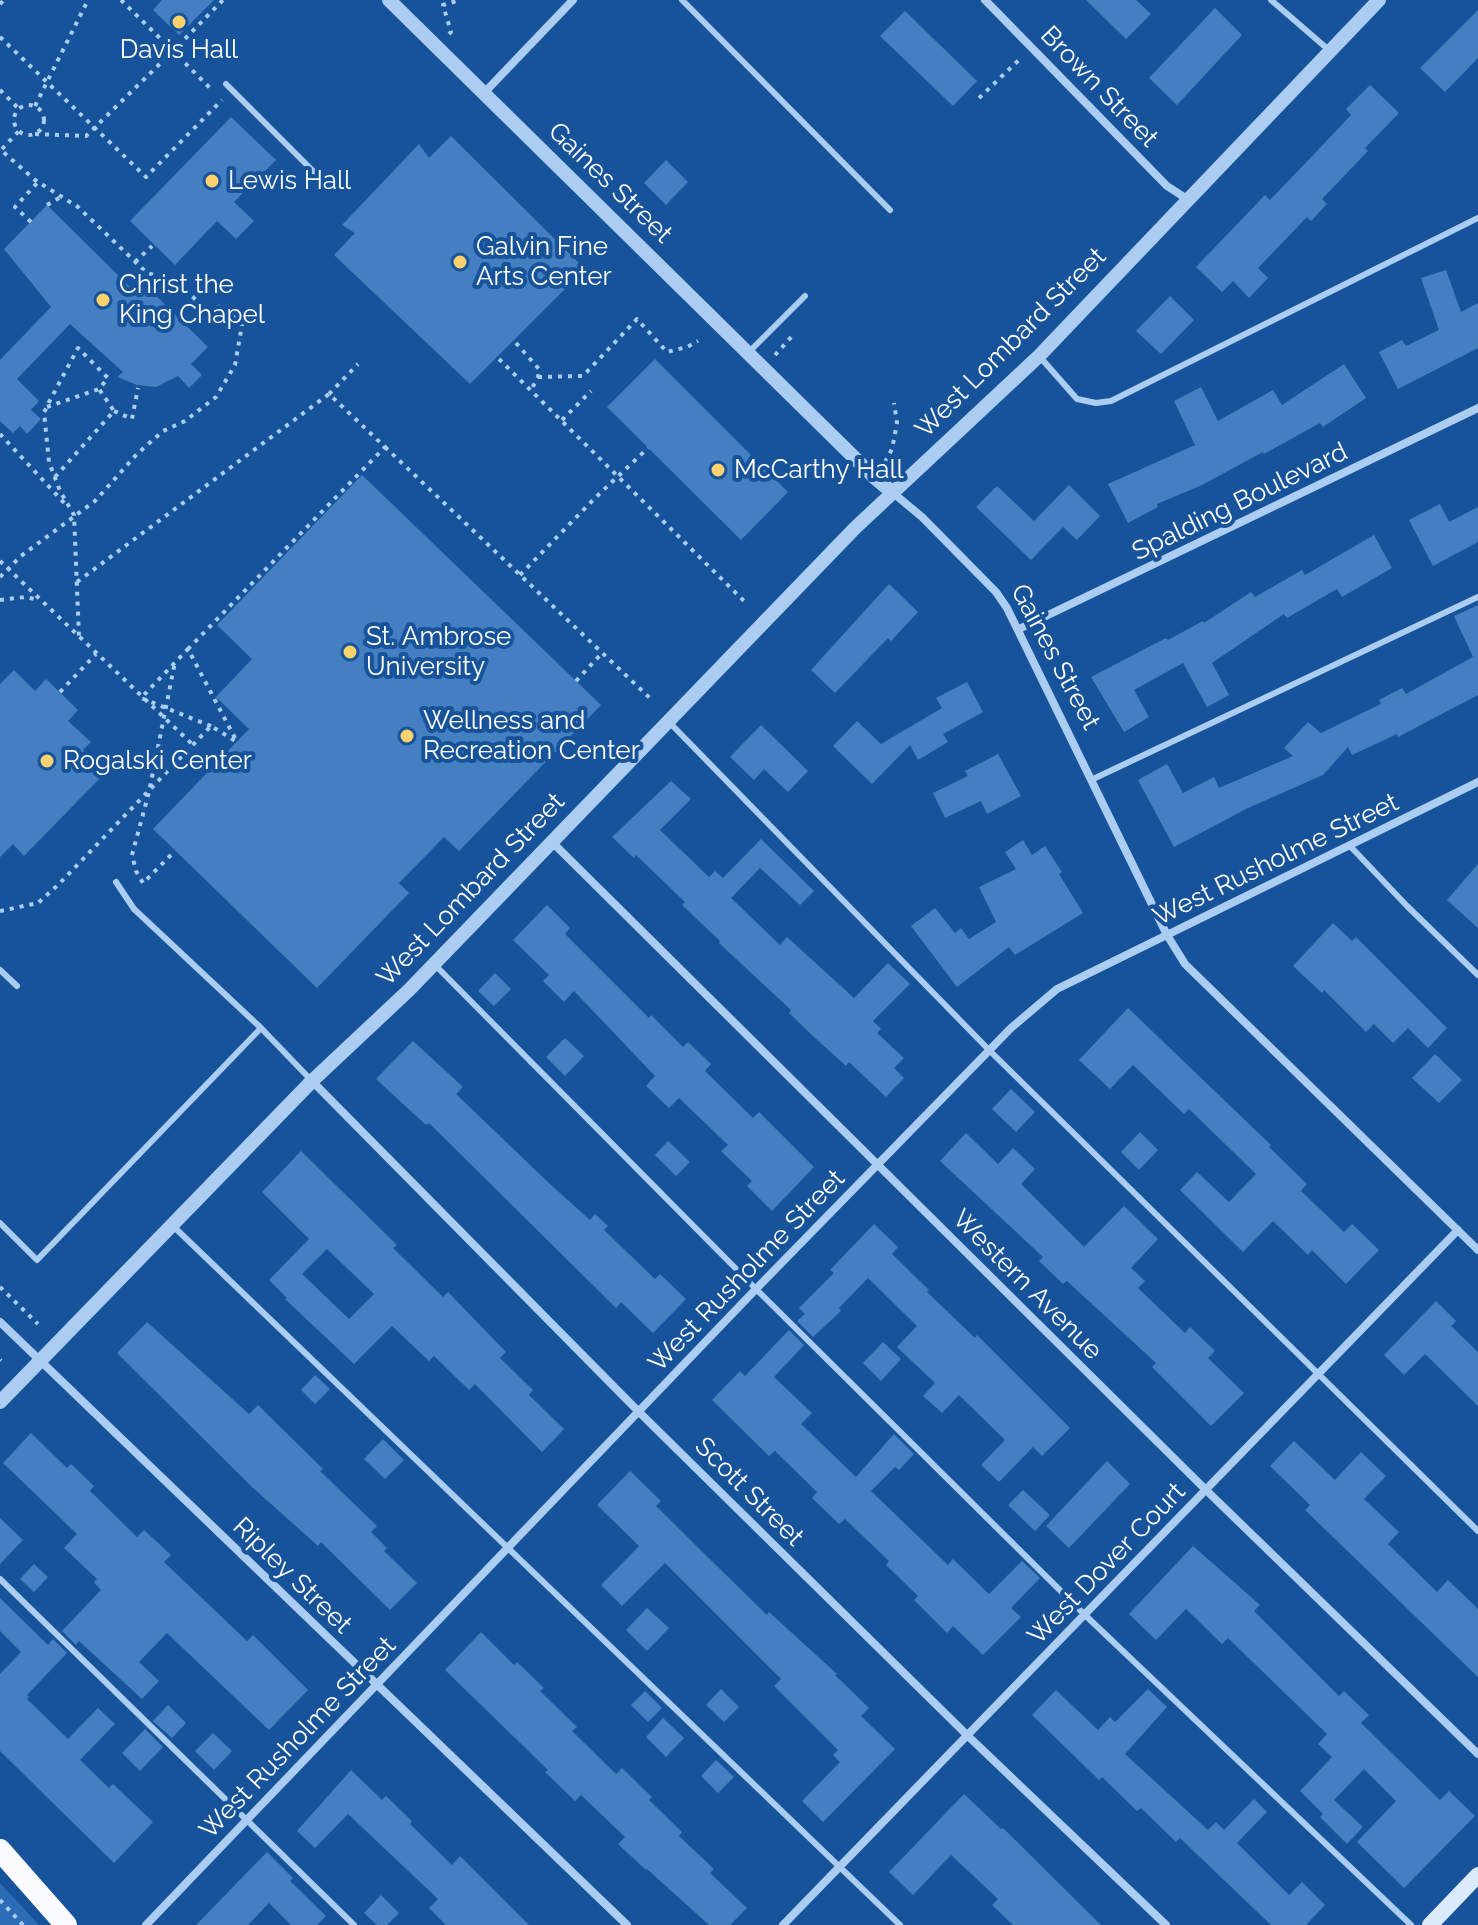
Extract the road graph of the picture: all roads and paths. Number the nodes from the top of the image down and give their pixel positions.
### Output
1 (88, 0) edge
2 (121, 0) edge
3 (223, 0) edge
4 (389, 0) edge
5 (460, 0) edge
6 (573, 0) edge
7 (682, 0) edge
8 (985, 0) edge
9 (1271, 0) edge
10 (1379, 0) edge
11 (449, 34) dead end
12 (0, 37) edge
13 (173, 51) junction
14 (1330, 51) junction
15 (1020, 59) dead end
16 (46, 81) junction
17 (226, 84) dead end
18 (0, 90) edge
19 (484, 93) junction
20 (979, 98) dead end
21 (35, 106) junction
22 (19, 109) junction
23 (95, 129) junction
24 (19, 131) junction
25 (35, 134) junction
26 (0, 150) edge
27 (38, 182) junction
28 (327, 185) dead end
29 (61, 197) junction
30 (1187, 199) junction
31 (47, 205) dead end
32 (890, 210) dead end
33 (1478, 218) edge
34 (31, 222) dead end
35 (152, 246) dead end
36 (135, 262) junction
37 (805, 296) dead end
38 (794, 334) dead end
39 (698, 341) dead end
40 (516, 343) dead end
41 (749, 352) junction
42 (1039, 356) junction
43 (773, 357) dead end
44 (499, 359) dead end
45 (358, 364) dead end
46 (538, 377) junction
47 (138, 388) dead end
48 (99, 389) junction
49 (531, 390) junction
50 (591, 391) dead end
51 (329, 394) junction
52 (894, 403) dead end
53 (47, 407) junction
54 (1478, 408) edge
55 (114, 411) junction
56 (562, 420) junction
57 (0, 434) edge
58 (385, 447) junction
59 (648, 448) dead end
60 (884, 463) dead end
61 (617, 476) junction
62 (55, 477) junction
63 (892, 492) junction
64 (74, 515) junction
65 (0, 561) edge
66 (8, 569) junction
67 (520, 575) junction
68 (0, 577) edge
69 (77, 582) junction
70 (1478, 597) edge
71 (0, 600) edge
72 (41, 600) junction
73 (747, 604) dead end
74 (1019, 629) junction
75 (79, 637) junction
76 (188, 649) junction
77 (602, 653) junction
78 (96, 654) junction
79 (175, 662) junction
80 (576, 681) dead end
81 (60, 692) dead end
82 (141, 698) junction
83 (652, 700) dead end
84 (166, 708) junction
85 (163, 718) junction
86 (668, 721) junction
87 (211, 726) junction
88 (193, 745) junction
89 (1091, 780) junction
90 (1478, 782) edge
91 (149, 792) junction
92 (552, 842) junction
93 (1350, 846) junction
94 (171, 855) dead end
95 (116, 882) dead end
96 (0, 911) edge
97 (1167, 935) junction
98 (434, 963) junction
99 (0, 970) edge
100 (1478, 975) edge
101 (17, 986) dead end
102 (261, 1028) junction
103 (990, 1051) junction
104 (312, 1081) junction
105 (877, 1165) junction
106 (0, 1223) edge
107 (172, 1225) junction
108 (1458, 1230) junction
109 (1478, 1250) edge
110 (0, 1287) edge
111 (756, 1289) junction
112 (0, 1322) edge
113 (38, 1324) dead end
114 (40, 1360) junction
115 (1317, 1375) junction
116 (0, 1402) edge
117 (639, 1412) junction
118 (1206, 1490) junction
119 (1478, 1531) edge
120 (507, 1549) junction
121 (0, 1579) edge
122 (1085, 1615) junction
123 (376, 1685) junction
124 (968, 1736) junction
125 (1478, 1754) edge
126 (247, 1820) junction
127 (0, 1850) edge
128 (840, 1868) junction
129 (1478, 1875) edge
130 (0, 1900) edge
131 (23, 1925) edge
132 (66, 1925) edge
133 (146, 1925) edge
134 (354, 1925) edge
135 (627, 1925) edge
136 (783, 1925) edge
137 (900, 1925) edge
138 (1166, 1925) edge
139 (1411, 1925) edge
140 (1430, 1925) edge

1 - 16 path
2 - 13 path
3 - 13 path
4 - 19 street, Gaines Street
5 - 11 path
6 - 19 street
7 - 32 lane
8 - 30 street, Brown Street
9 - 14 lane
10 - 14 street, West Lombard Street
12 - 16 path
13 - 23 path
13 - 23 path
14 - 30 street, West Lombard Street
15 - 20 path
16 - 21 path
16 - 23 path
17 - 28 lane
18 - 22 path
19 - 41 street, Gaines Street
21 - 22 path
21 - 25 path
22 - 24 path
23 - 25 path
24 - 25 path
24 - 26 path
26 - 27 path
27 - 29 path
27 - 34 path
29 - 31 path
29 - 36 path
30 - 42 street, West Lombard Street
33 - 42 lane
35 - 36 path
36 - 64 path
37 - 41 lane
38 - 43 path
39 - 46 path
40 - 46 path
41 - 63 street, Gaines Street
42 - 63 street, West Lombard Street
44 - 49 path
45 - 51 path
46 - 49 path
47 - 55 path
48 - 53 path
48 - 53 path
48 - 55 path
49 - 56 path
50 - 56 path
51 - 58 path
51 - 69 path
52 - 60 path
53 - 62 path
54 - 74 street, Spalding Boulevard
55 - 62 path
56 - 61 path
57 - 64 path
58 - 67 path
58 - 76 path
59 - 61 path
61 - 67 path
61 - 73 path
62 - 64 path
63 - 74 street, Gaines Street
63 - 86 street, West Lombard Street
64 - 66 path
64 - 69 path
65 - 66 path
66 - 68 path
66 - 72 path
67 - 77 path
69 - 75 path
70 - 89 lane
71 - 72 path
72 - 75 path
74 - 89 street, Gaines Street
75 - 78 path
76 - 79 path
76 - 87 path
77 - 80 path
77 - 83 path
78 - 81 path
78 - 82 path
79 - 82 path
79 - 84 path
82 - 84 path
82 - 85 path
84 - 85 path
84 - 87 path
85 - 88 path
85 - 91 path
86 - 92 street, West Lombard Street
86 - 103 lane
87 - 88 path
88 - 91 path
89 - 97 street, Gaines Street
90 - 93 street, West Rusholme Street
91 - 94 path
91 - 96 path
92 - 98 street, West Lombard Street
92 - 105 street, Western Avenue
93 - 97 street, West Rusholme Street
93 - 100 lane
95 - 102 lane
97 - 103 street, West Rusholme Street
97 - 108 street, Gaines Street
98 - 104 street, West Lombard Street
98 - 111 lane
99 - 101 lane
102 - 104 lane
102 - 106 lane
103 - 105 street, West Rusholme Street
103 - 115 lane
104 - 107 street, West Lombard Street
104 - 117 street, Scott Street
105 - 111 street, West Rusholme Street
105 - 118 street, Western Avenue
107 - 114 street, West Lombard Street
107 - 120 lane
108 - 109 street, Gaines Street
108 - 115 street, West Dover Court
110 - 113 path
111 - 117 street, West Rusholme Street
111 - 122 lane
112 - 114 street, Ripley Street
114 - 116 street, West Lombard Street
114 - 123 street, Ripley Street
115 - 118 street, West Dover Court
115 - 119 lane
117 - 120 street, West Rusholme Street
117 - 124 street, Scott Street
118 - 122 street, West Dover Court
118 - 125 street, Western Avenue
120 - 123 street, West Rusholme Street
120 - 128 lane
121 - 126 lane
122 - 124 street, West Dover Court
122 - 139 lane
123 - 126 street, West Rusholme Street
123 - 135 street, Ripley Street
124 - 128 street, West Dover Court
124 - 138 street, Scott Street
126 - 133 street, West Rusholme Street
126 - 134 lane
127 - 132 highway
128 - 136 street, West Dover Court
128 - 137 lane
129 - 140 main road
130 - 131 path

